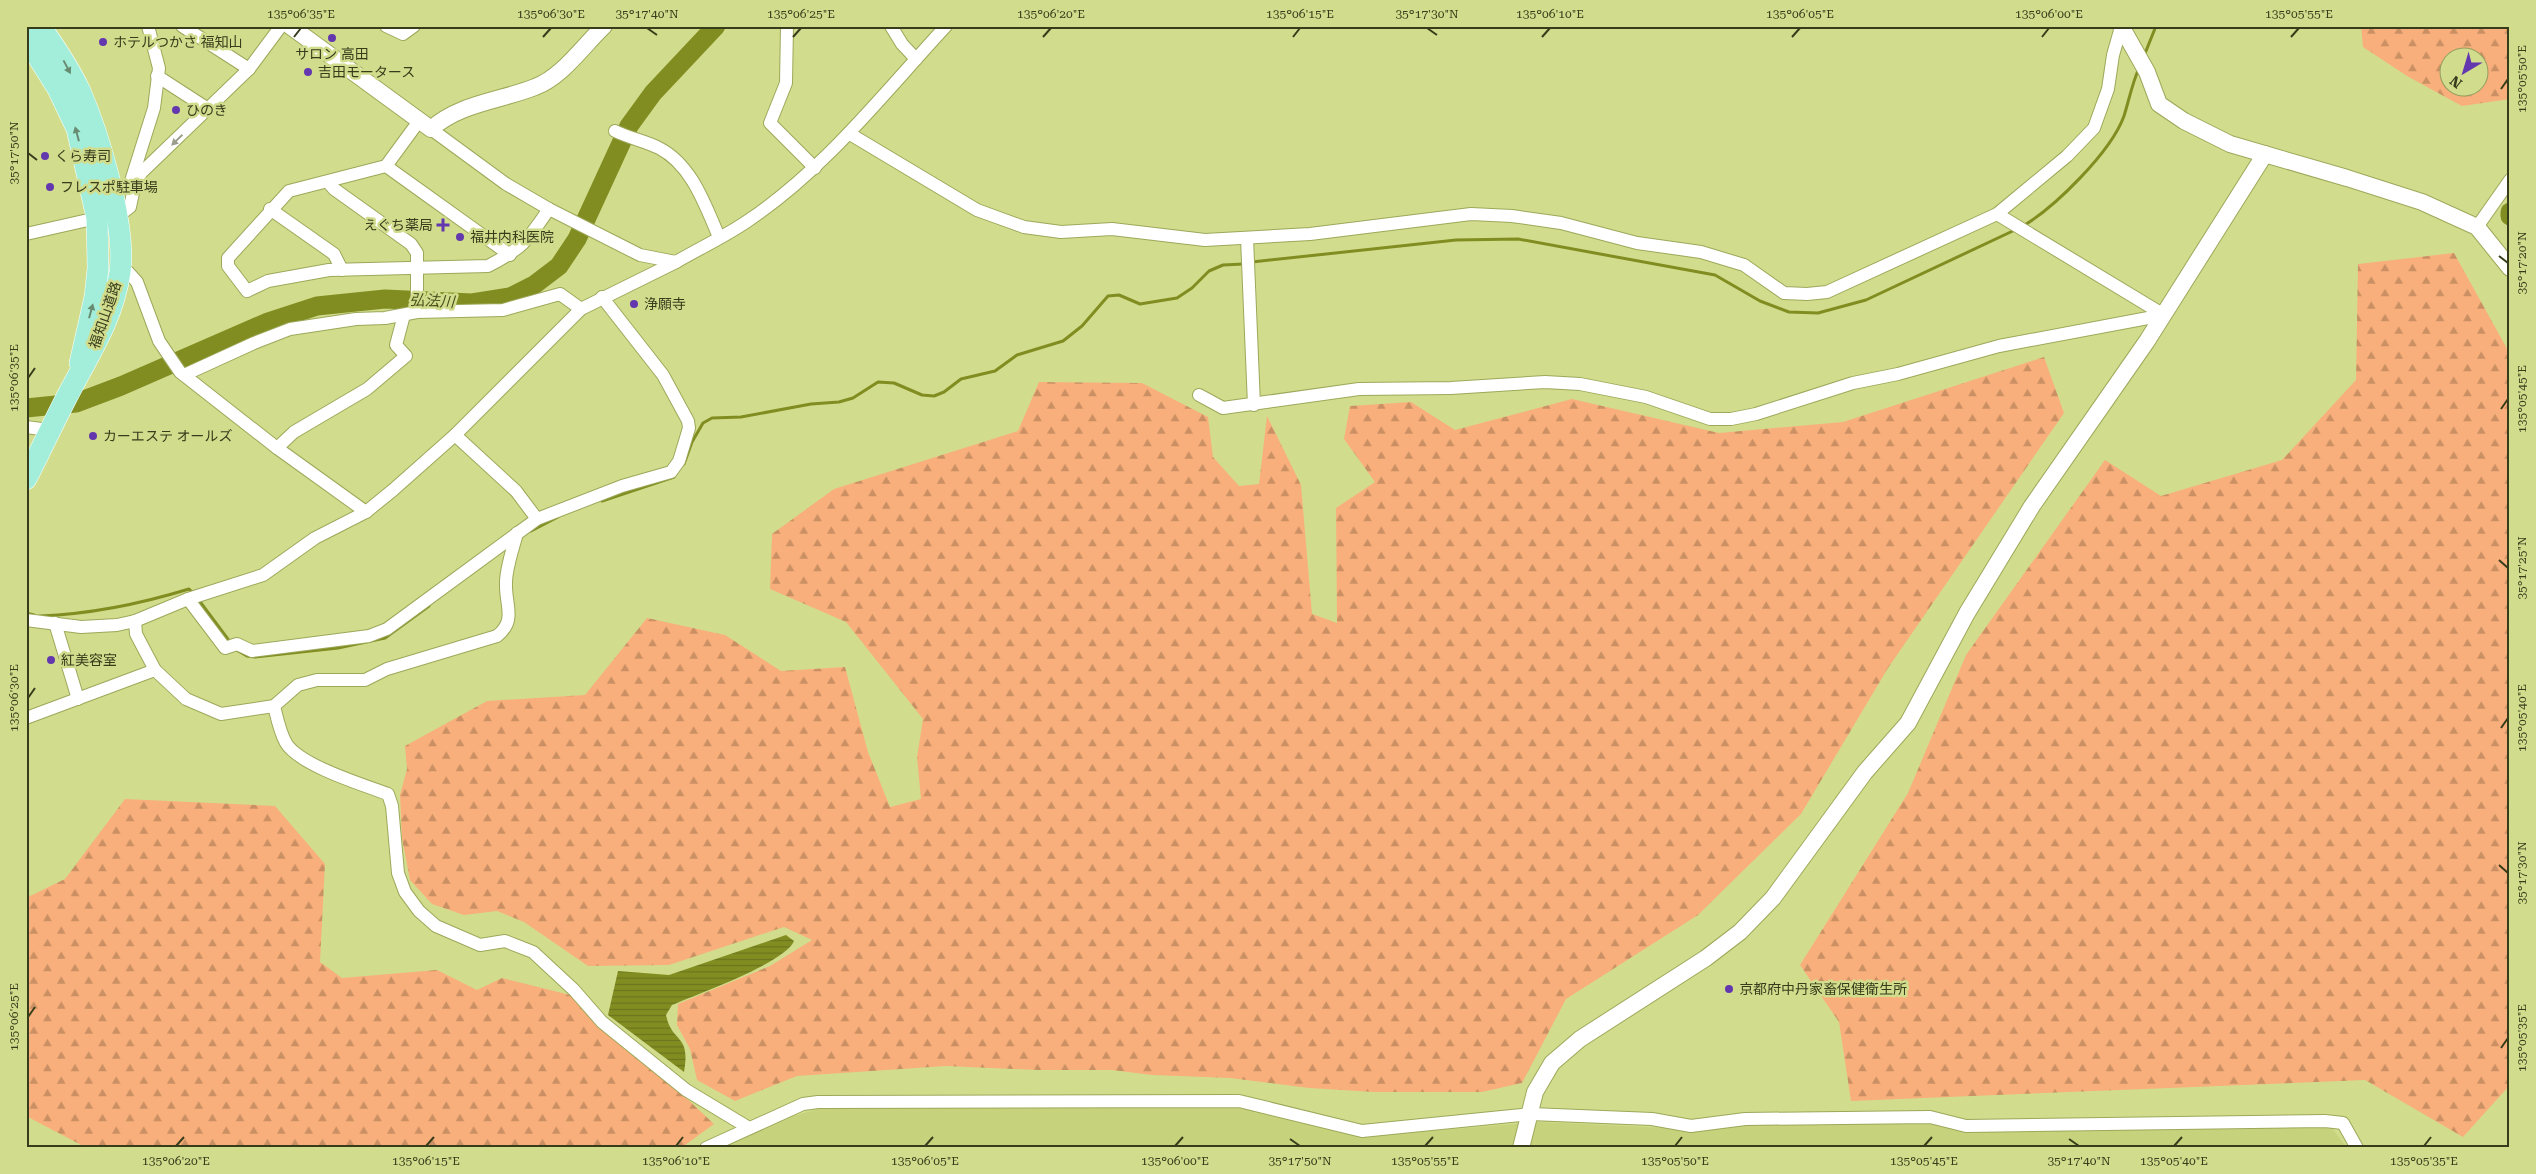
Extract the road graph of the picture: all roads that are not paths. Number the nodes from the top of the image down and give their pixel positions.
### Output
1 (40, 26) edge
2 (148, 26) edge
3 (182, 26) edge
4 (280, 26) edge
5 (386, 26) edge
6 (414, 26) edge
7 (604, 26) edge
8 (787, 26) edge
9 (891, 26) edge
10 (946, 26) edge
11 (2121, 27) edge
12 (299, 29) edge
13 (26, 38) edge
14 (916, 59) junction
15 (249, 70) junction
16 (157, 76) junction
17 (208, 109) junction
18 (425, 125) junction
19 (615, 131) dead end
20 (850, 134) junction
21 (2265, 154) junction
22 (386, 166) junction
23 (815, 168) junction
24 (2510, 180) edge
25 (328, 182) junction
26 (270, 209) junction
27 (549, 209) junction
28 (1996, 214) junction
29 (107, 218) junction
30 (2477, 227) junction
31 (26, 234) edge
32 (720, 237) junction
33 (1247, 238) junction
34 (510, 255) junction
35 (676, 262) junction
36 (417, 268) junction
37 (2510, 268) edge
38 (342, 270) junction
39 (120, 271) junction
40 (602, 296) junction
41 (581, 309) junction
42 (410, 313) junction
43 (2164, 315) junction
44 (184, 375) junction
45 (78, 376) junction
46 (1199, 395) dead end
47 (1254, 405) junction
48 (57, 418) junction
49 (26, 427) edge
50 (455, 435) junction
51 (277, 448) junction
52 (26, 479) edge
53 (366, 512) junction
54 (537, 519) junction
55 (517, 533) junction
56 (188, 599) junction
57 (26, 620) edge
58 (135, 621) junction
59 (55, 624) junction
60 (154, 670) junction
61 (78, 699) junction
62 (274, 706) junction
63 (26, 718) edge
64 (1531, 1114) junction
65 (749, 1128) junction
66 (706, 1148) edge
67 (1522, 1148) edge
68 (2357, 1148) edge

1 -> 29 highway, 福知山道路
2 - 16 street
3 - 15 street
4 - 15 street
5 - 6 street
7 - 18 street
8 - 23 street
9 - 14 street
10 - 14 street
11 - 21 street
11 - 28 street
12 - 18 street
29 -> 13 highway, 福知山道路
14 - 20 street
15 - 17 street
16 - 17 street
16 - 29 street
17 -> 29 street
18 - 22 street
18 - 27 street
19 - 32 street
20 - 23 street
20 - 33 street
21 - 30 street
21 - 43 street
22 - 25 street
22 - 34 street
23 - 32 street
24 - 30 street
25 - 26 street
25 - 36 street
26 - 38 street
26 - 38 street
27 - 34 street
27 - 35 street
28 - 33 street
28 - 43 street
29 - 31 street
29 - 39 highway, 福知山道路
45 -> 29 highway, 福知山道路
30 - 37 street
32 - 35 street
33 - 47 street
34 - 36 street
35 - 40 street
36 - 38 street
36 - 42 street
39 - 44 street
39 - 45 highway, 福知山道路
40 - 41 street
40 - 54 street
41 - 42 street
41 - 50 street
42 - 44 street
42 - 51 street
43 - 47 street
43 - 64 street
44 - 51 street
45 - 48 highway, 福知山道路
46 - 47 street
48 - 49 street
48 - 52 highway, 福知山道路
50 - 53 street
50 - 54 street
51 - 53 street
53 - 56 street
54 - 55 street
55 - 56 street
55 - 62 street
56 - 58 street
57 - 59 street
58 - 59 street
58 - 60 street
59 - 61 street
60 - 61 street
60 - 62 street
61 - 63 street
62 - 65 street
64 - 65 street
64 - 67 street
64 - 68 street
65 - 66 street

